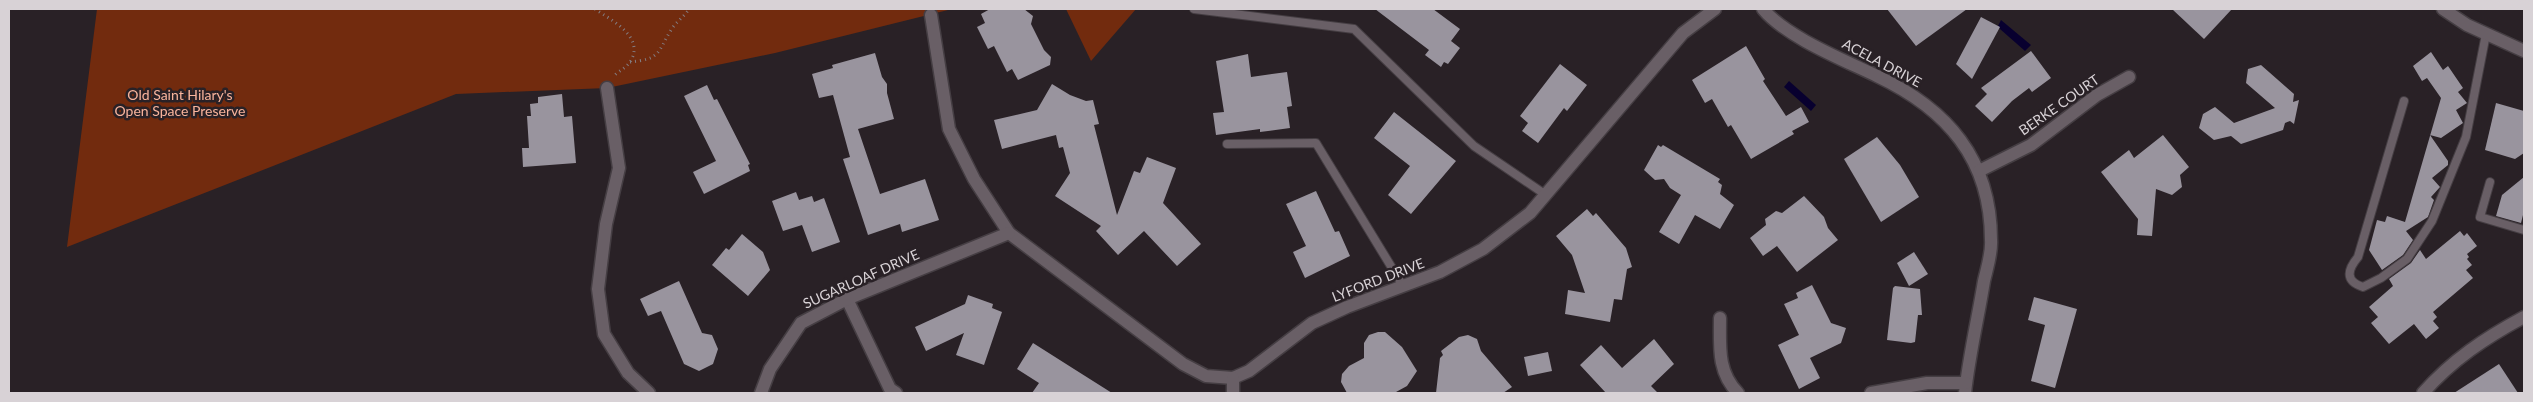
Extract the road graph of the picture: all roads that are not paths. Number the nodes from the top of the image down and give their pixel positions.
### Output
1 (1194, 9) edge
2 (1715, 9) edge
3 (1763, 9) edge
4 (2443, 9) edge
5 (932, 15) dead end
6 (2486, 34) junction
7 (2524, 51) edge
8 (2128, 76) dead end
9 (608, 88) road end
10 (2404, 101) dead end
11 (1227, 144) dead end
12 (1979, 171) junction
13 (2490, 182) dead end
14 (1546, 195) junction
15 (2524, 230) edge
16 (1009, 233) junction
17 (1403, 286) junction
18 (847, 299) junction
19 (2524, 317) edge
20 (1720, 318) dead end
21 (1232, 378) junction
22 (1965, 388) edge
23 (649, 393) edge
24 (761, 393) edge
25 (896, 393) edge
26 (1233, 393) edge
27 (1738, 393) edge
28 (1871, 393) edge
29 (2423, 393) edge

1 - 14 lane
2 - 14 street, LYFORD DRIVE
3 - 12 street, ACELA DRIVE
4 - 6 street
5 - 16 street
6 - 7 street
6 - 10 lane
8 - 12 street, BERKE COURT
9 - 23 street
11 - 17 lane
12 - 22 street, ACELA DRIVE
13 - 15 lane
14 - 17 street, LYFORD DRIVE
16 - 18 street, SUGARLOAF DRIVE
16 - 21 street
17 - 21 street, LYFORD DRIVE
18 - 24 street, SUGARLOAF DRIVE
18 - 25 street
19 - 29 street
20 - 27 street
21 - 26 street
22 - 28 street

